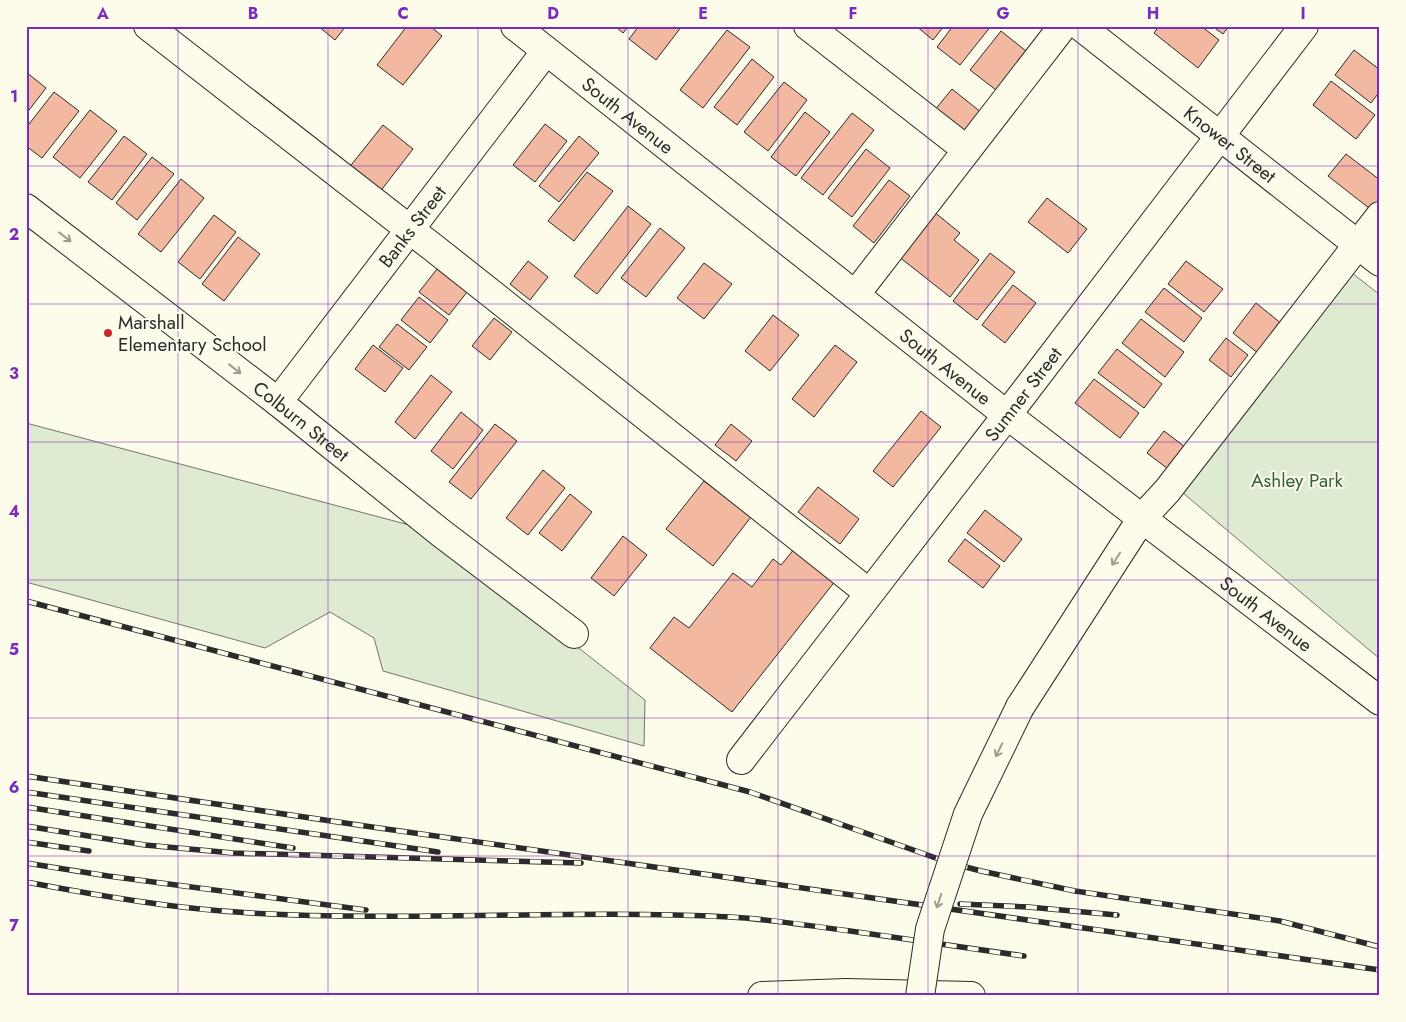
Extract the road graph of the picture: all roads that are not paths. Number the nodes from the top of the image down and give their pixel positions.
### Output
1 (148, 26) edge
2 (515, 26) edge
3 (808, 26) edge
4 (1063, 26) edge
5 (1080, 26) edge
6 (1304, 26) edge
7 (546, 51) junction
8 (1219, 136) junction
9 (967, 150) junction
10 (26, 208) edge
11 (1380, 216) edge
12 (409, 229) junction
13 (1358, 244) junction
14 (1380, 262) edge
15 (855, 295) junction
16 (278, 402) junction
17 (1007, 415) junction
18 (1142, 518) junction
19 (869, 593) junction
20 (574, 634) dead end
21 (1380, 701) edge
22 (741, 760) dead end
23 (762, 996) edge
24 (920, 996) edge
25 (971, 996) edge

1 - 12 main road
2 - 7 main road, South Avenue
3 - 9 main road
4 - 9 main road
5 - 8 main road, Knower Street
6 - 8 main road, Sumner Street
7 - 12 main road, Banks Street
7 - 15 main road, South Avenue
8 - 13 main road, Knower Street
8 - 17 main road, Sumner Street
9 - 15 main road
10 -> 16 main road, Colburn Street
11 - 13 main road
12 - 16 main road, Banks Street
12 - 19 main road
13 - 14 main road, Knower Street
13 - 18 main road
15 - 17 main road, South Avenue
16 - 20 main road, Colburn Street
17 - 18 main road, South Avenue
17 - 19 main road, Sumner Street
18 - 21 main road, South Avenue
18 -> 24 main road, bridge
19 - 22 main road, Sumner Street
23 - 25 main road

